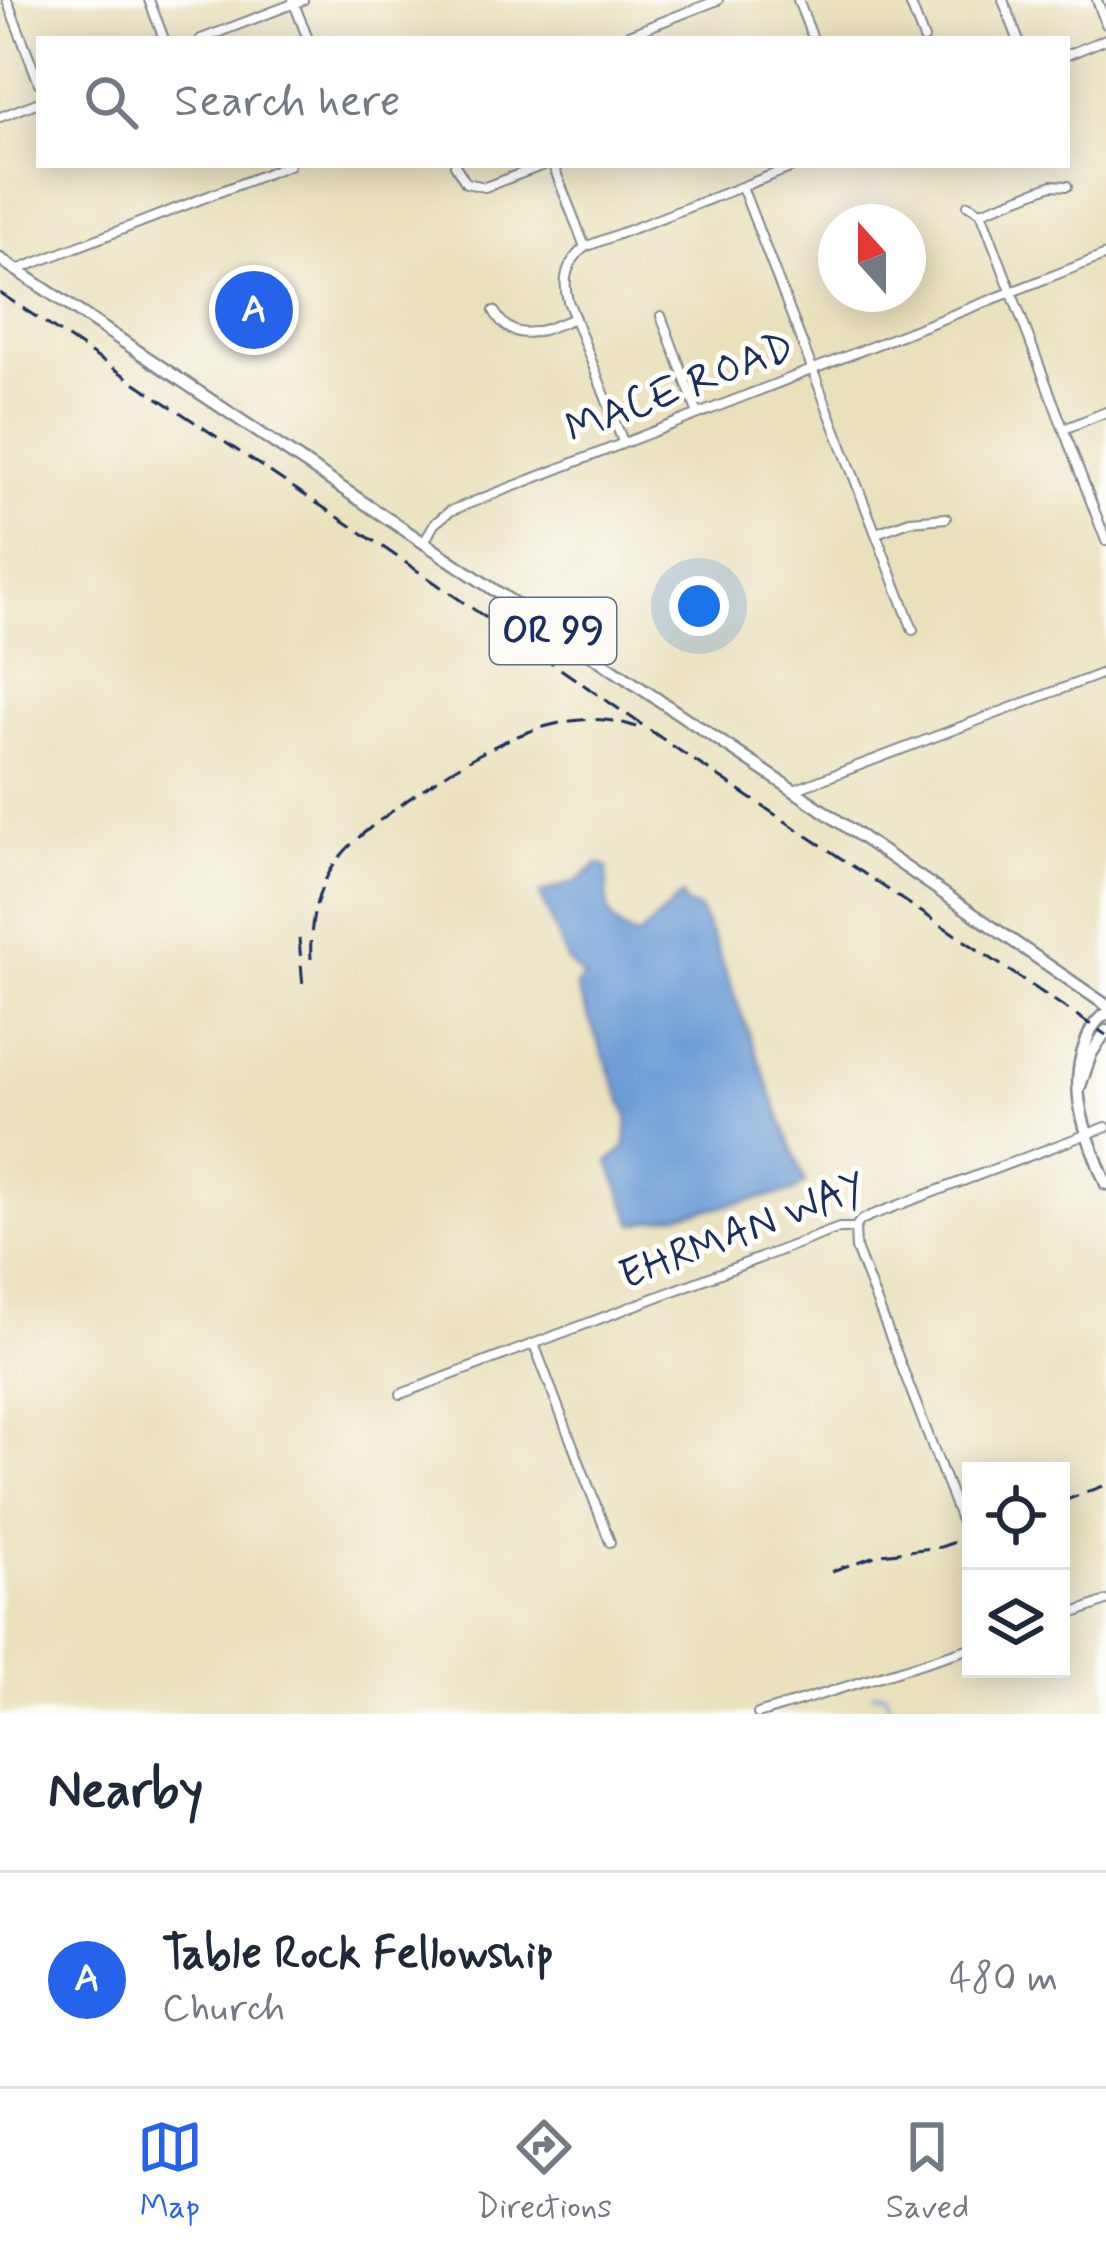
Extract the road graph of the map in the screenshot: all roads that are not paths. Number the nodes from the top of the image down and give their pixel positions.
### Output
1 (7, 0) edge
2 (149, 0) edge
3 (718, 0) edge
4 (798, 0) edge
5 (909, 0) edge
6 (1003, 0) edge
7 (1097, 0) edge
8 (296, 1) edge
9 (1106, 24) edge
10 (163, 36) edge
11 (208, 36) edge
12 (307, 36) edge
13 (626, 36) edge
14 (812, 36) edge
15 (923, 36) edge
16 (1017, 36) edge
17 (1106, 39) edge
18 (1070, 54) edge
19 (36, 75) edge
20 (36, 103) edge
21 (0, 117) edge
22 (281, 168) edge
23 (457, 168) edge
24 (540, 168) edge
25 (550, 168) edge
26 (790, 168) edge
27 (1067, 186) dead end
28 (742, 187) junction
29 (968, 206) dead end
30 (981, 212) junction
31 (585, 247) junction
32 (1106, 255) edge
33 (0, 259) edge
34 (17, 270) junction
35 (1013, 293) junction
36 (494, 311) dead end
37 (661, 316) dead end
38 (574, 318) junction
39 (812, 370) junction
40 (1106, 412) edge
41 (698, 414) junction
42 (1064, 429) junction
43 (622, 442) junction
44 (946, 518) dead end
45 (876, 532) junction
46 (1106, 541) edge
47 (423, 544) junction
48 (913, 630) dead end
49 (1106, 672) edge
50 (793, 790) junction
51 (1106, 1005) edge
52 (1106, 1014) edge
53 (1106, 1031) edge
54 (1102, 1042) edge
55 (1079, 1089) junction
56 (1106, 1126) edge
57 (1086, 1134) junction
58 (1106, 1184) edge
59 (855, 1228) junction
60 (534, 1344) junction
61 (401, 1394) dead end
62 (962, 1523) edge
63 (610, 1541) dead end
64 (1106, 1601) edge
65 (1070, 1615) edge
66 (962, 1651) edge
67 (758, 1714) edge

1 - 19 street
2 - 10 street
3 - 13 street
4 - 14 street
5 - 15 street
6 - 16 street
7 - 9 street
8 - 11 street
8 - 12 street
17 - 18 street
20 - 21 street
22 - 34 street
23 - 24 street
25 - 31 street
26 - 28 street
27 - 30 street
28 - 31 street
28 - 39 street
29 - 30 street
30 - 35 street
31 - 38 street
32 - 35 street, MACE ROAD
33 - 34 main road, OR 99
34 - 47 main road, OR 99
35 - 39 street, MACE ROAD
35 - 42 street
36 - 38 street
37 - 41 street
38 - 43 street
39 - 41 street, MACE ROAD
39 - 45 street
40 - 42 street
41 - 43 street, MACE ROAD
42 - 46 street
43 - 47 street, MACE ROAD
44 - 45 street
45 - 48 street
47 - 50 main road, OR 99
49 - 50 street
50 - 51 main road, OR 99
52 - 55 main road
53 - 54 main road
54 - 55 main road
55 - 57 main road
56 - 57 street, EHRMAN WAY
57 - 58 main road
57 - 59 street, EHRMAN WAY
59 - 60 street, EHRMAN WAY
59 - 62 street
60 - 61 street, EHRMAN WAY
60 - 63 street
64 - 65 street
66 - 67 street

